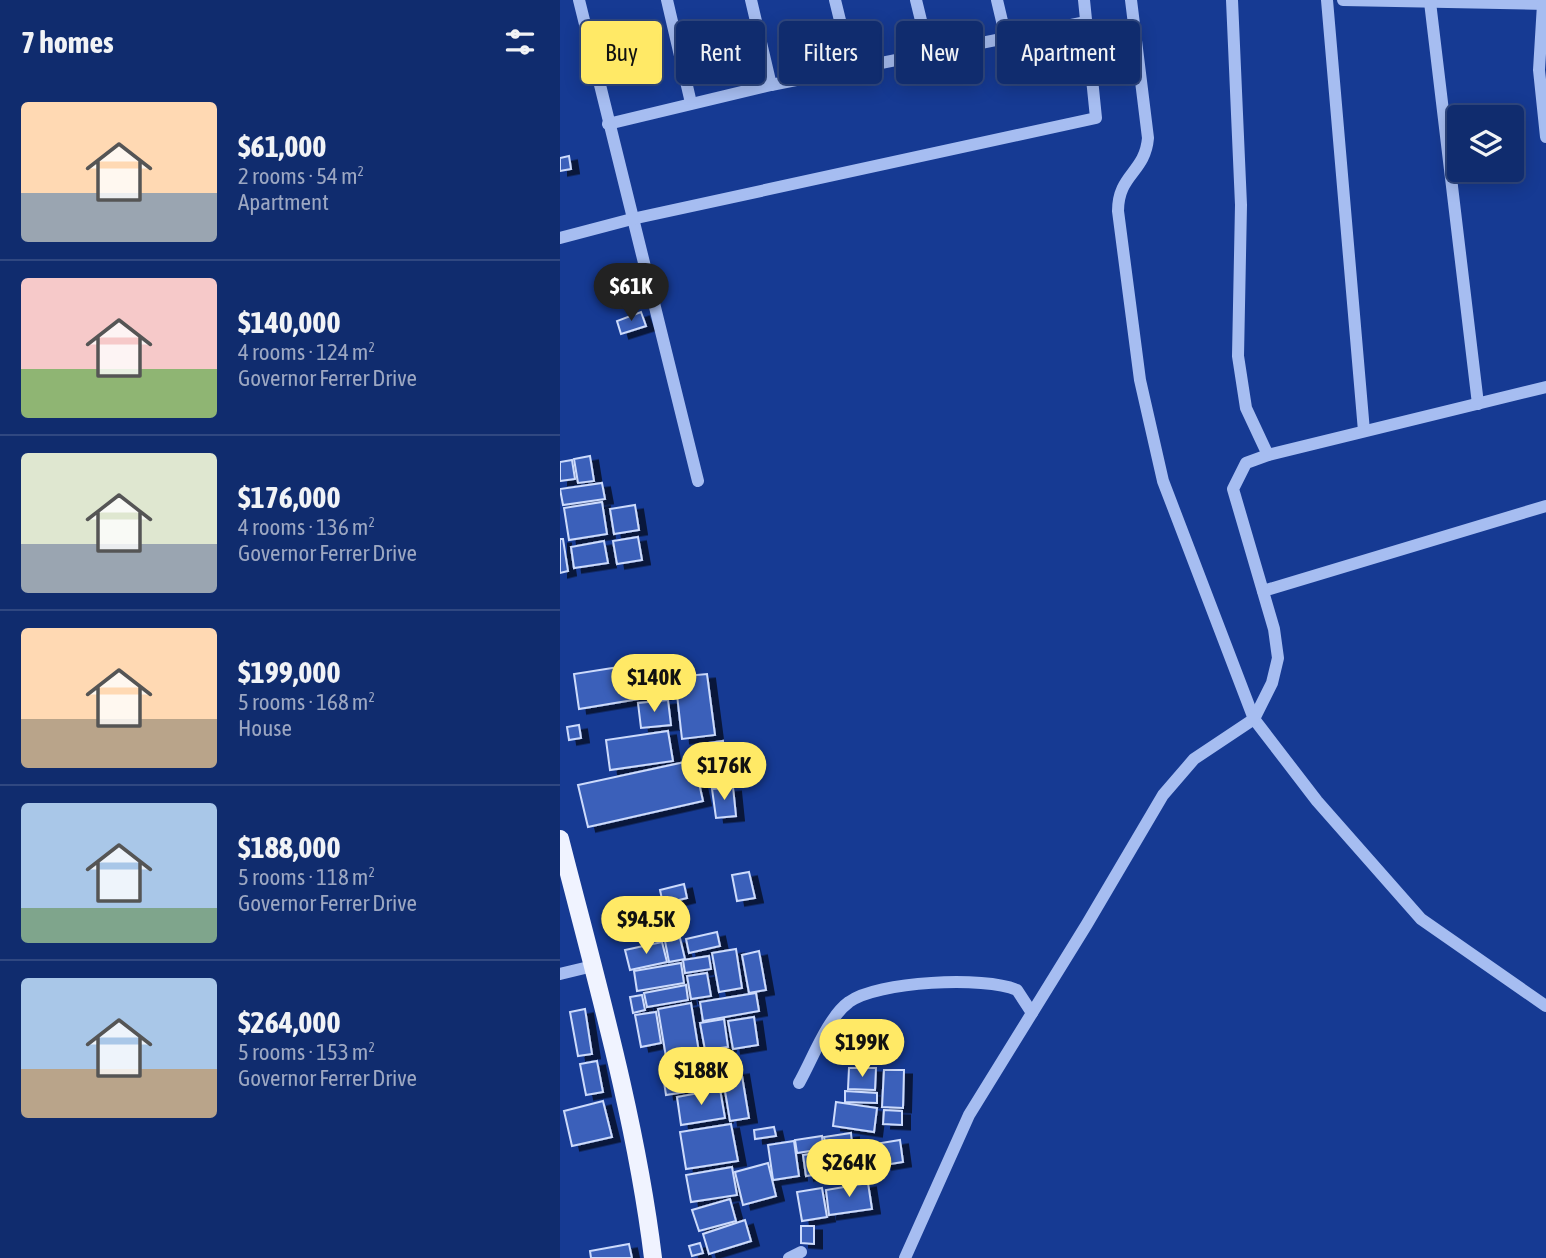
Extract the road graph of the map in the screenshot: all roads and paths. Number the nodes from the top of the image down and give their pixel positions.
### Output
1 (579, 0) edge
2 (667, 0) edge
3 (751, 0) edge
4 (835, 0) edge
5 (916, 0) edge
6 (997, 0) edge
7 (1084, 0) edge
8 (1131, 0) edge
9 (1232, 0) edge
10 (1327, 0) edge
11 (1343, 0) edge
12 (1372, 0) edge
13 (1430, 2) junction
14 (1545, 4) edge
15 (840, 21) edge
16 (921, 21) edge
17 (1002, 21) edge
18 (1086, 21) edge
19 (779, 83) edge
20 (1092, 84) edge
21 (771, 85) junction
22 (691, 103) junction
23 (608, 124) junction
24 (1546, 136) edge
25 (632, 219) junction
26 (560, 238) edge
27 (1546, 387) edge
28 (1478, 404) junction
29 (1364, 431) junction
30 (1268, 455) junction
31 (698, 481) dead end
32 (1546, 506) edge
33 (1263, 591) junction
34 (1254, 719) junction
35 (560, 839) edge
36 (593, 966) junction
37 (560, 974) edge
38 (1546, 1006) edge
39 (1032, 1013) junction
40 (799, 1083) dead end
41 (653, 1258) edge
42 (905, 1258) edge

1 - 23 street
2 - 22 street
3 - 21 street
4 - 15 street
5 - 16 street
6 - 17 street
7 - 18 street
8 - 34 street
9 - 30 street
10 - 29 street
11 - 12 street
12 - 13 street
13 - 14 street
13 - 28 street
14 - 24 street
19 - 21 street
20 - 25 street
21 - 22 street
22 - 23 street
23 - 25 street
25 - 26 street
25 - 31 street
27 - 28 street
28 - 29 street
29 - 30 street
30 - 33 street
32 - 33 street
33 - 34 street
34 - 38 street
34 - 39 street
35 - 36 main road
36 - 37 street
36 - 41 main road
39 - 40 street
39 - 42 street

